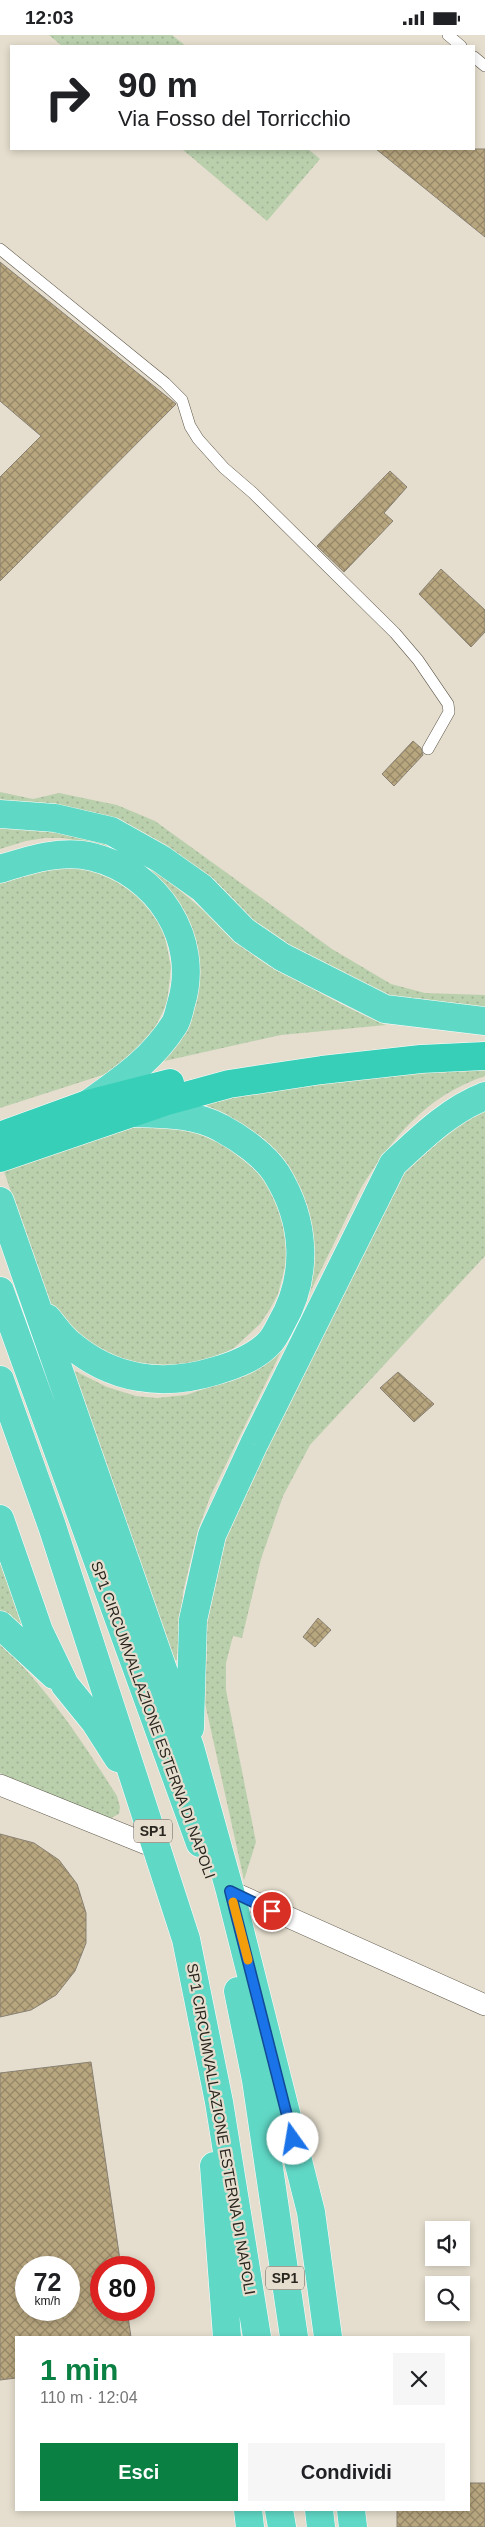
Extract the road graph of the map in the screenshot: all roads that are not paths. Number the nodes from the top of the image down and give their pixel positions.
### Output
1 (448, 35) edge
2 (461, 45) edge
3 (475, 58) edge
4 (485, 67) edge
5 (0, 249) edge
6 (428, 749) dead end
7 (0, 814) edge
8 (0, 869) edge
9 (485, 1021) edge
10 (485, 1040) edge
11 (485, 1056) edge
12 (485, 1096) edge
13 (88, 1104) junction
14 (132, 1113) junction
15 (2, 1150) edge
16 (0, 1201) edge
17 (0, 1291) edge
18 (40, 1309) junction
19 (0, 1380) edge
20 (0, 1519) edge
21 (0, 1625) edge
22 (65, 1685) junction
23 (190, 1747) junction
24 (0, 1785) edge
25 (140, 1793) junction
26 (190, 1815) junction
27 (158, 1849) junction
28 (230, 1891) junction
29 (485, 2005) edge
30 (218, 2102) junction
31 (227, 2336) edge
32 (257, 2336) edge
33 (294, 2336) edge
34 (328, 2336) edge
35 (248, 2511) edge
36 (279, 2511) edge
37 (319, 2511) edge
38 (351, 2511) edge
39 (250, 2527) edge
40 (282, 2527) edge
41 (321, 2527) edge
42 (353, 2527) edge

1 - 2 lane
3 - 4 lane
5 - 6 lane
7 - 9 highway
8 - 13 highway
10 - 13 highway
11 - 14 highway
12 - 23 highway
13 - 15 highway
14 - 15 highway
14 - 18 highway
16 - 18 highway
17 - 26 highway, SP1 CIRCUMVALLAZIONE ESTERNA DI NAPOLI / SP1
18 - 23 highway
19 - 25 highway, SP1 CIRCUMVALLAZIONE ESTERNA DI NAPOLI / SP1
20 - 22 highway, SP1
21 - 22 highway
22 - 25 highway, SP1
23 - 26 highway
23 - 28 highway
24 - 27 street
25 - 27 highway, SP1 CIRCUMVALLAZIONE ESTERNA DI NAPOLI / SP1
26 - 33 highway, SP1 CIRCUMVALLAZIONE ESTERNA DI NAPOLI / SP1
27 - 30 highway, SP1 CIRCUMVALLAZIONE ESTERNA DI NAPOLI / SP1
28 - 29 street
28 - 34 highway
30 - 31 highway
30 - 32 highway, SP1 CIRCUMVALLAZIONE ESTERNA DI NAPOLI / SP1
35 - 39 highway
36 - 40 highway
37 - 41 highway
38 - 42 highway

